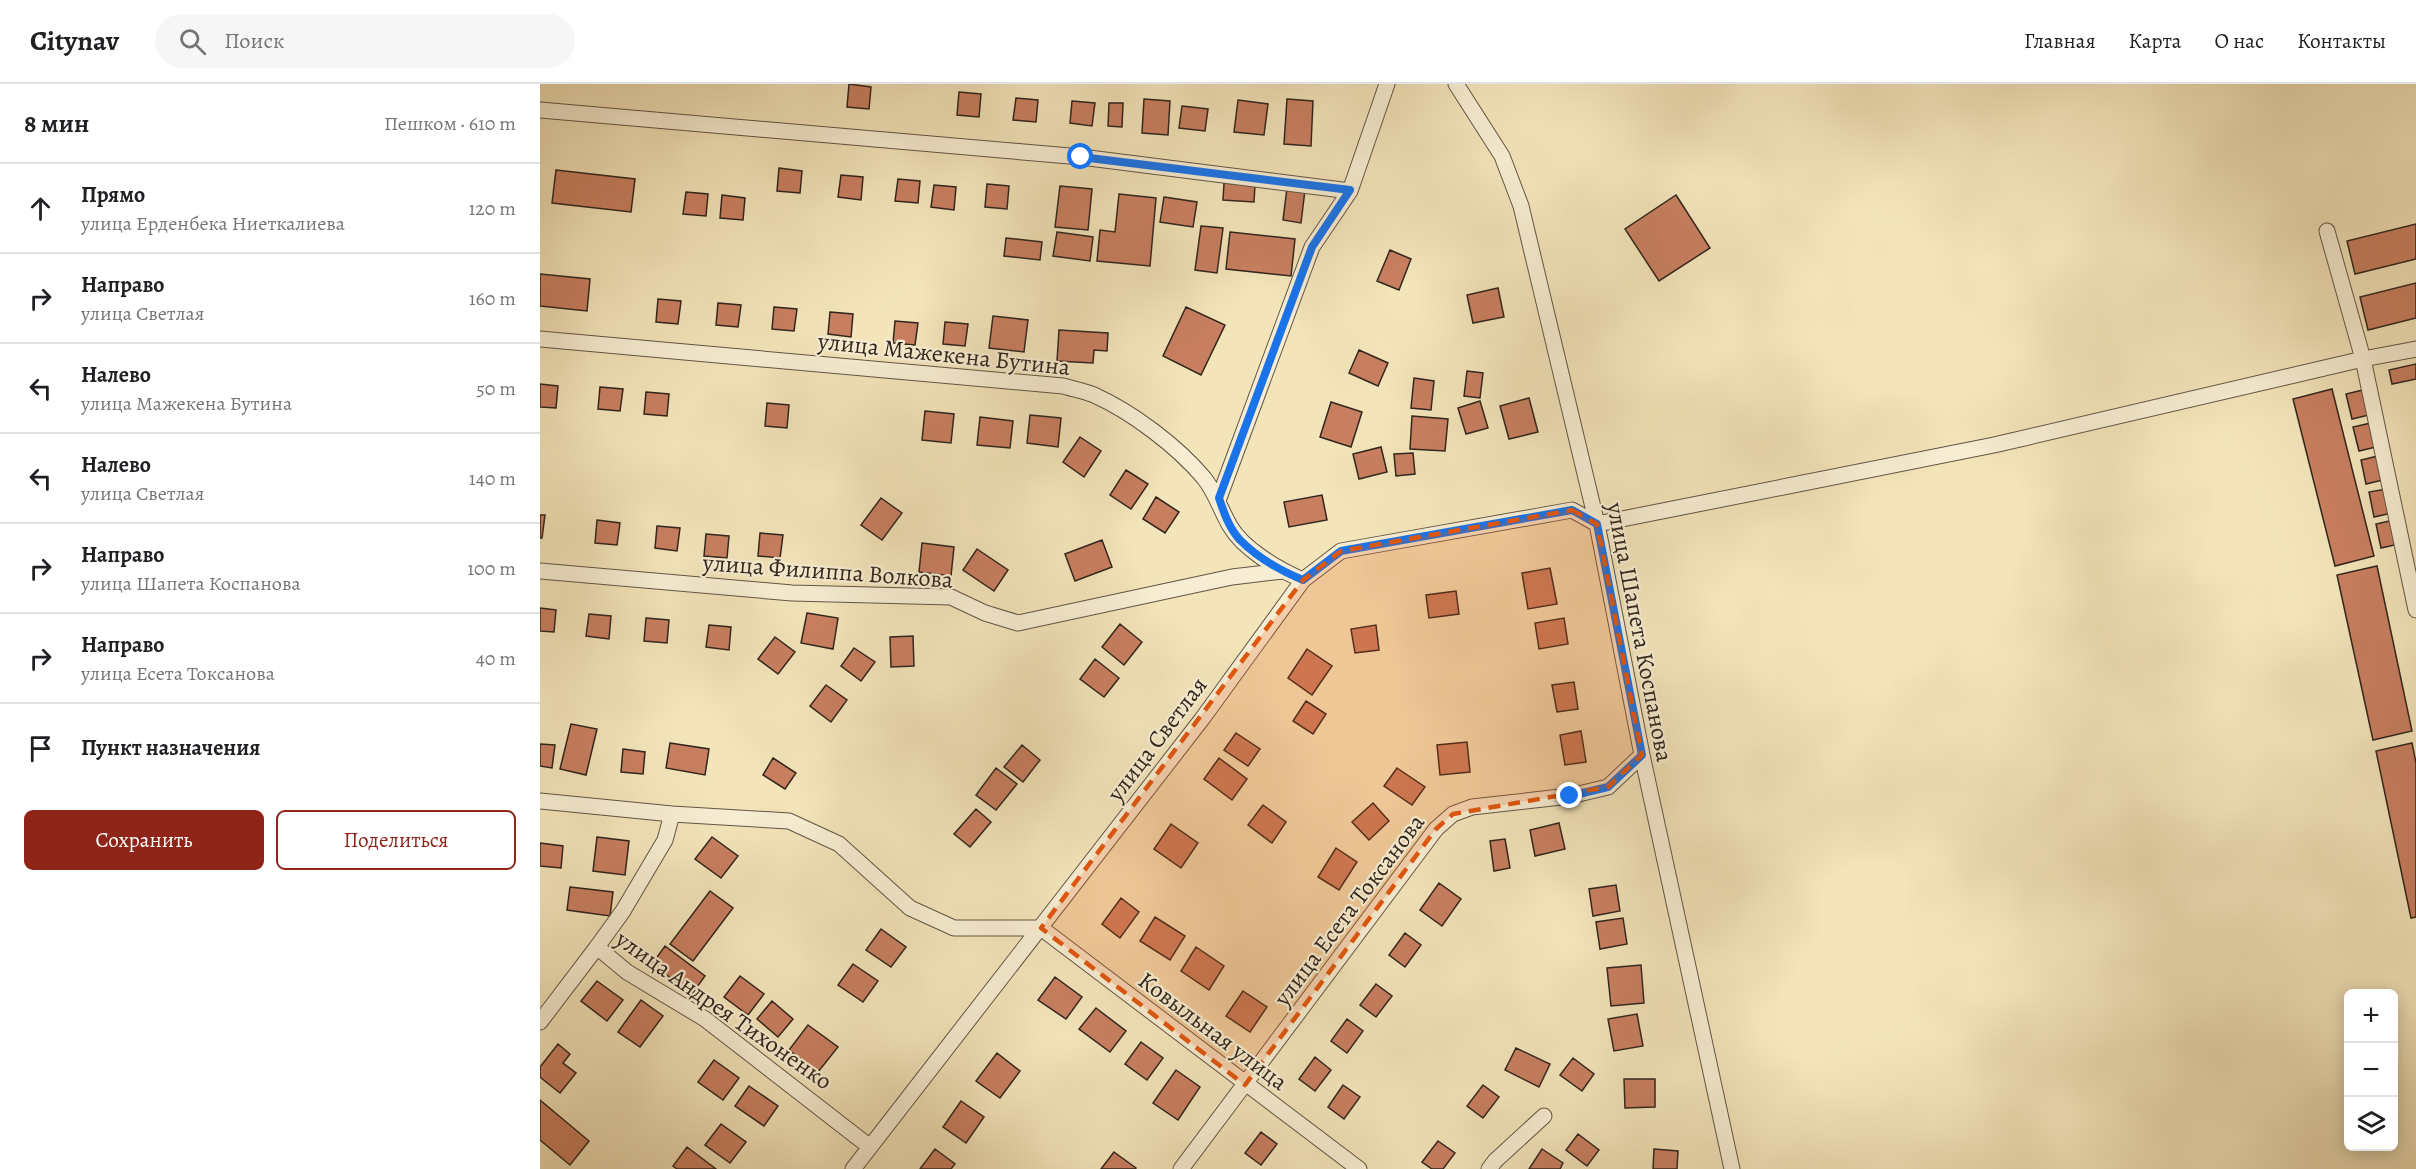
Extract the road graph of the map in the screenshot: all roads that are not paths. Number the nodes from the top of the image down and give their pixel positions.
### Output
1 (1387, 84) edge
2 (1456, 84) edge
3 (540, 110) edge
4 (1350, 190) junction
5 (2327, 231) dead end
6 (540, 339) edge
7 (2416, 349) edge
8 (2363, 359) junction
9 (1219, 498) junction
10 (1597, 524) junction
11 (540, 571) edge
12 (1283, 571) junction
13 (1303, 580) junction
14 (2416, 610) edge
15 (1642, 755) junction
16 (540, 801) edge
17 (672, 814) junction
18 (1041, 928) junction
19 (597, 947) junction
20 (540, 1022) edge
21 (1245, 1084) junction
22 (1544, 1116) dead end
23 (870, 1147) junction
24 (852, 1169) edge
25 (1181, 1169) edge
26 (1359, 1169) edge
27 (1489, 1169) edge
28 (1731, 1169) edge

1 - 4 street
2 - 10 street, улица Шапета Коспанова
3 - 4 street
4 - 9 street
5 - 8 street
6 - 9 street, улица Мажекена Бутина
7 - 8 street
8 - 10 street
8 - 14 street
9 - 12 street, улица Мажекена Бутина
10 - 13 street, улица Светлая
10 - 15 street, улица Шапета Коспанова
11 - 12 street, улица Филиппа Волкова
12 - 13 street, улица Мажекена Бутина
13 - 18 street, улица Светлая
15 - 21 street, улица Есета Токсанова
15 - 28 street, улица Шапета Коспанова
16 - 17 street
17 - 18 street
17 - 19 street
18 - 21 street, Ковыльная улица
18 - 23 street, улица Светлая
19 - 20 street, улица Андрея Тихоненко
19 - 23 street, улица Андрея Тихоненко
21 - 25 street, улица Есета Токсанова
21 - 26 street, Ковыльная улица
22 - 27 street
23 - 24 street, улица Светлая

